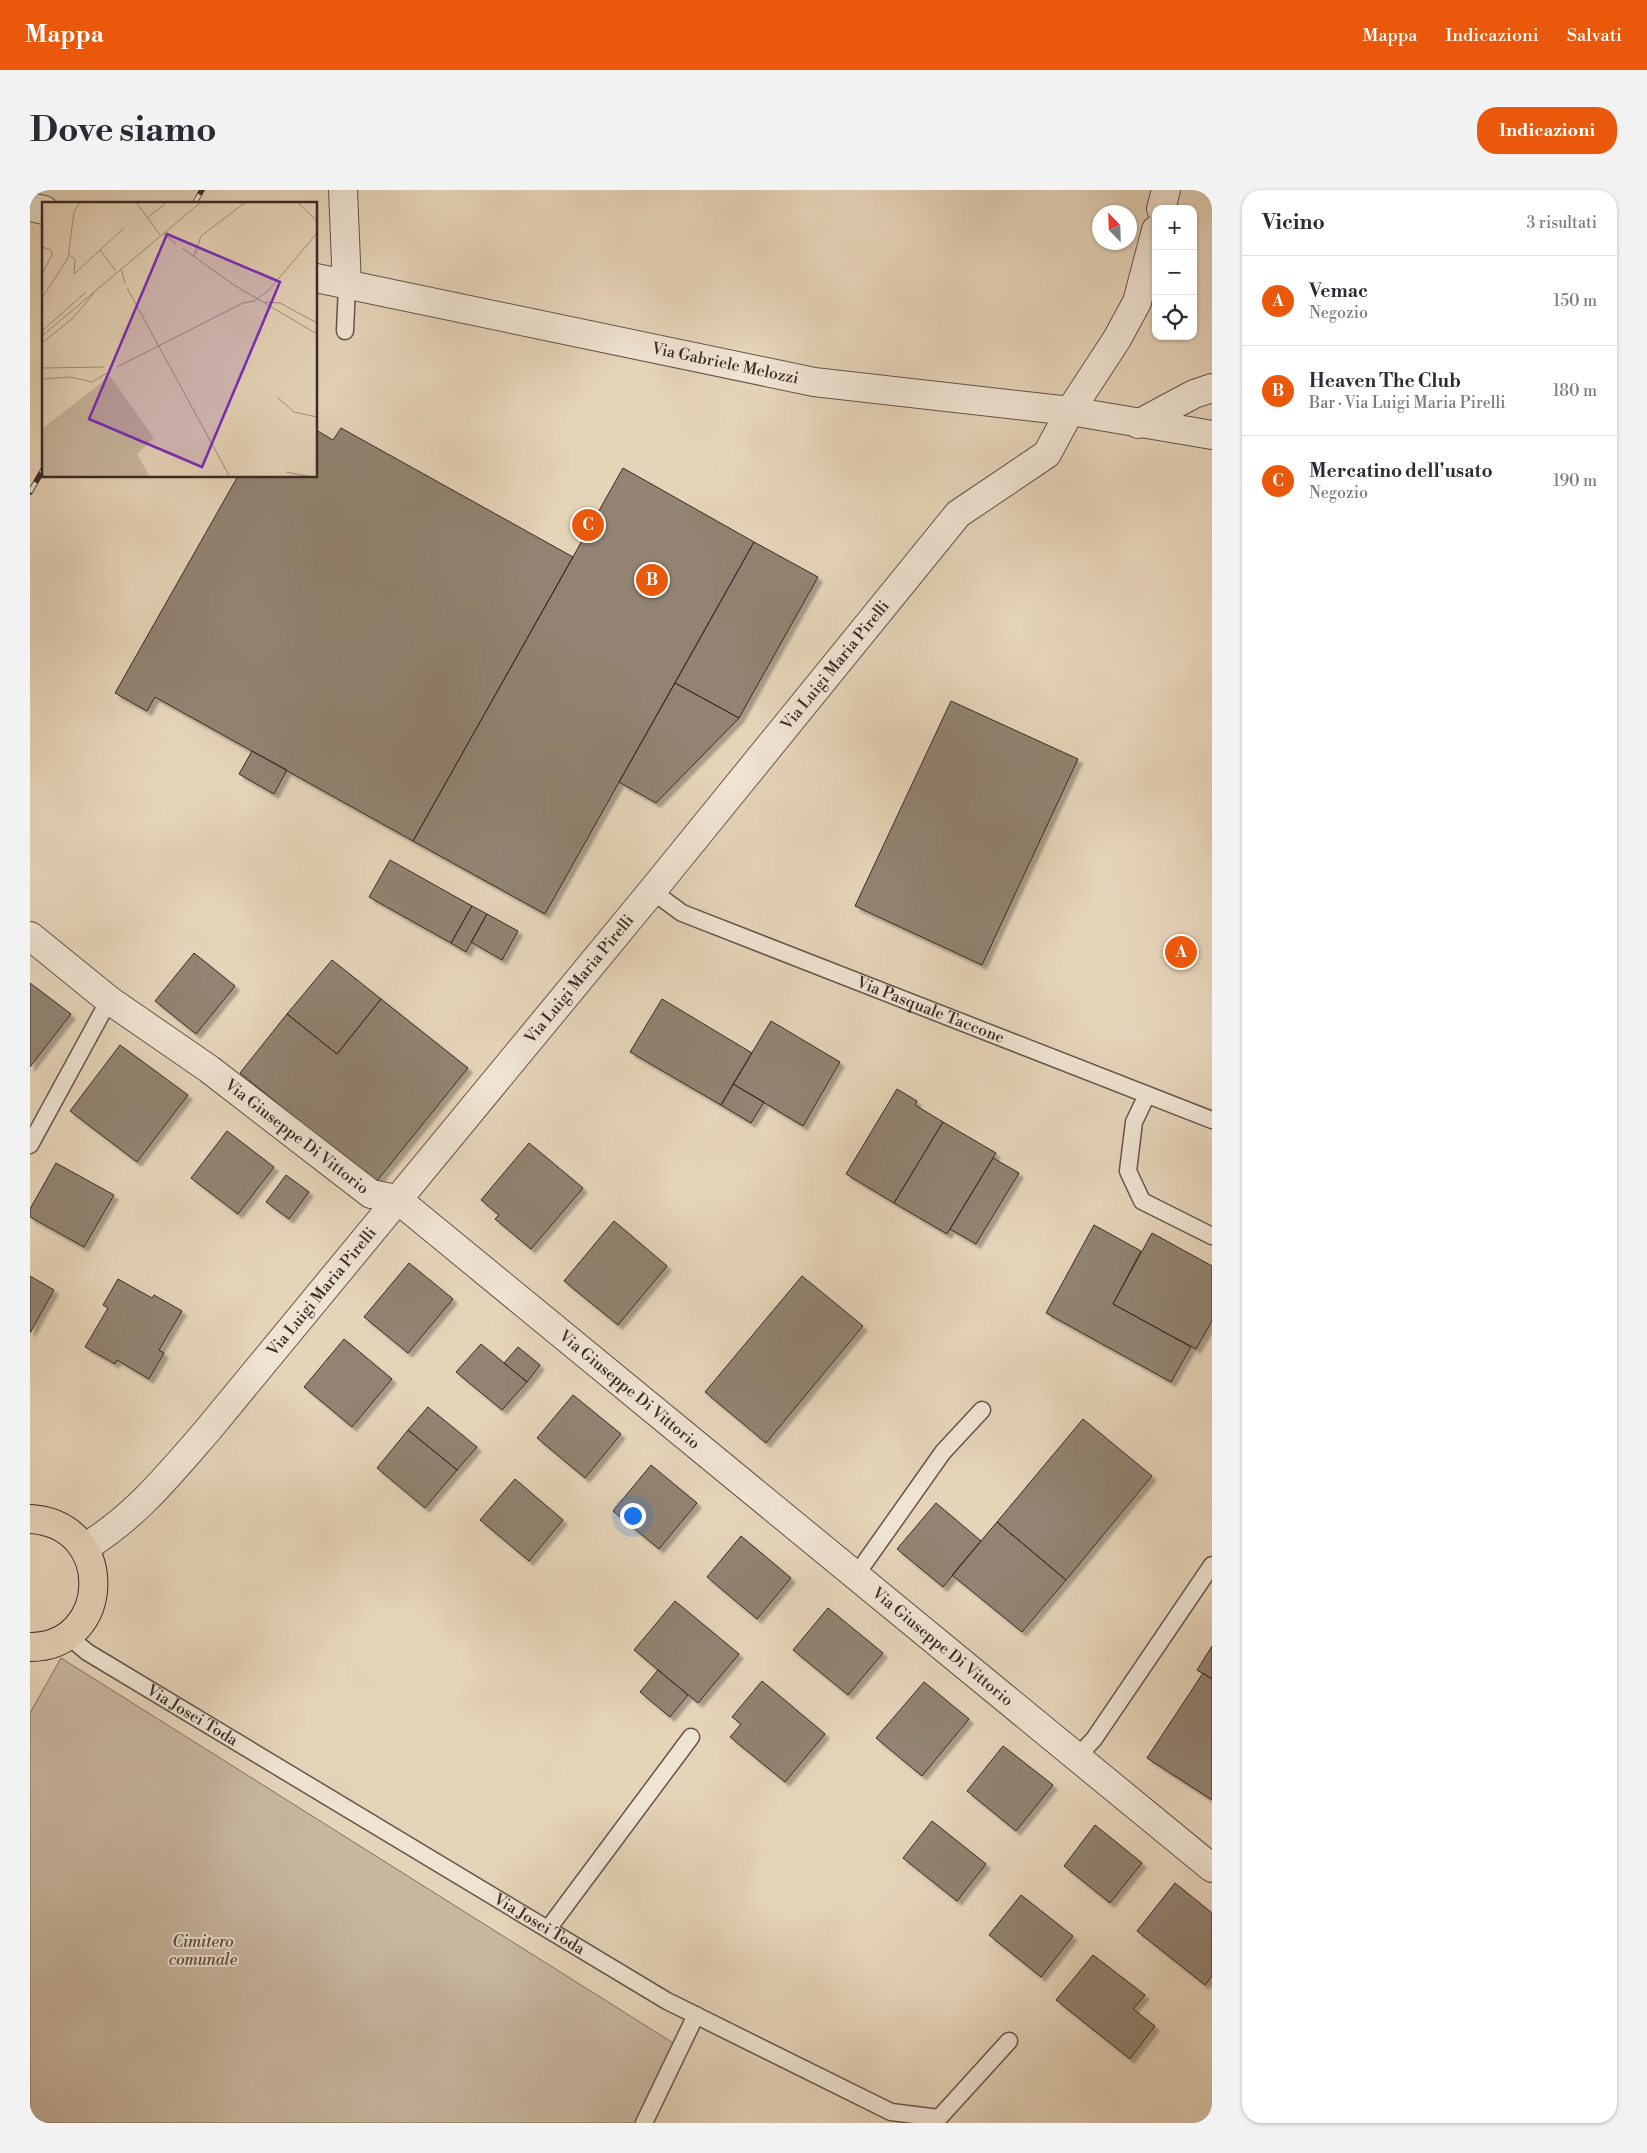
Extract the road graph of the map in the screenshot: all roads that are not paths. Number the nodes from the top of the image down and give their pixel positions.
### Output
1 (343, 190) edge
2 (1166, 190) edge
3 (1162, 205) edge
4 (1152, 245) edge
5 (318, 279) edge
6 (347, 286) junction
7 (345, 331) dead end
8 (1212, 388) edge
9 (1070, 411) junction
10 (1138, 424) junction
11 (1212, 435) edge
12 (652, 891) junction
13 (30, 936) edge
14 (109, 1000) junction
15 (1147, 1095) junction
16 (1212, 1120) edge
17 (30, 1145) edge
18 (397, 1199) junction
19 (1212, 1236) edge
20 (982, 1410) dead end
21 (30, 1519) edge
22 (84, 1548) junction
23 (1212, 1565) edge
24 (856, 1576) junction
25 (67, 1635) junction
26 (30, 1646) edge
27 (691, 1738) dead end
28 (1077, 1757) junction
29 (1212, 1868) edge
30 (548, 1929) junction
31 (696, 2015) junction
32 (1009, 2041) dead end
33 (644, 2123) edge

1 - 6 street
2 - 3 street
4 - 9 street, Via Luigi Maria Pirelli
5 - 6 street, Via Gabriele Melozzi
6 - 7 lane
6 - 9 street, Via Gabriele Melozzi
8 - 10 street
9 - 10 street, Via Gabriele Melozzi
9 - 12 street, Via Luigi Maria Pirelli
10 - 11 street, Via Gabriele Melozzi
12 - 15 lane, Via Pasquale Taccone
12 - 18 street, Via Luigi Maria Pirelli
13 - 14 street, Via Giuseppe Di Vittorio
14 - 17 lane
14 - 18 street, Via Giuseppe Di Vittorio
15 - 16 lane, Via Pasquale Taccone
15 - 19 lane
18 - 22 street, Via Luigi Maria Pirelli
18 - 24 street, Via Giuseppe Di Vittorio
20 - 24 lane
21 - 22 main road
22 - 25 main road
23 - 28 lane
24 - 28 street, Via Giuseppe Di Vittorio
25 - 26 main road
25 - 30 lane, Via Josei Toda
27 - 30 lane
28 - 29 street, Via Giuseppe Di Vittorio
30 - 31 lane, Via Josei Toda
31 - 32 lane, Via Josei Toda
31 - 33 lane

